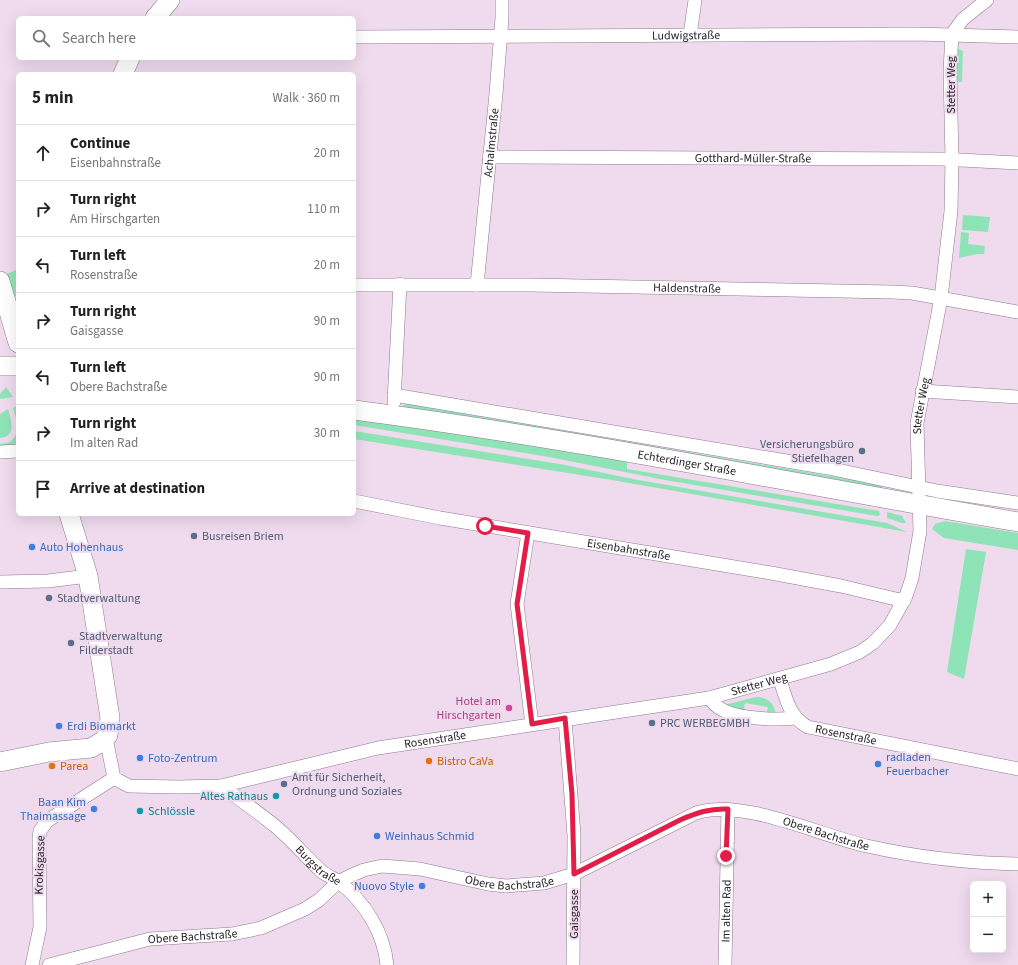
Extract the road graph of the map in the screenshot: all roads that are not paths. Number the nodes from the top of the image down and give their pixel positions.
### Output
1 (170, 0) edge
2 (502, 0) edge
3 (695, 0) edge
4 (987, 0) edge
5 (157, 16) edge
6 (952, 34) junction
7 (690, 35) junction
8 (356, 36) edge
9 (500, 36) junction
10 (1018, 37) edge
11 (129, 60) edge
12 (124, 72) edge
13 (489, 157) junction
14 (952, 159) junction
15 (1018, 163) edge
16 (0, 281) edge
17 (400, 284) junction
18 (477, 284) junction
19 (356, 285) edge
20 (941, 298) junction
21 (14, 310) edge
22 (1018, 312) edge
23 (16, 326) edge
24 (0, 366) edge
25 (16, 366) edge
26 (922, 391) junction
27 (394, 395) junction
28 (1018, 397) edge
29 (356, 410) edge
30 (393, 416) junction
31 (16, 451) edge
32 (0, 452) edge
33 (918, 487) junction
34 (356, 502) edge
35 (1018, 503) edge
36 (920, 505) junction
37 (70, 516) edge
38 (1018, 522) edge
39 (528, 533) junction
40 (88, 576) junction
41 (0, 582) edge
42 (904, 601) junction
43 (780, 680) junction
44 (709, 698) junction
45 (565, 718) junction
46 (795, 718) junction
47 (532, 724) junction
48 (106, 738) junction
49 (0, 762) edge
50 (1018, 769) edge
51 (114, 778) junction
52 (221, 786) junction
53 (728, 809) junction
54 (1018, 864) edge
55 (574, 874) junction
56 (338, 882) junction
57 (32, 965) edge
58 (49, 965) edge
59 (387, 965) edge
60 (573, 965) edge
61 (725, 965) edge

1 - 5 main road
2 - 9 street, Achalmstraße
3 - 7 street
4 - 6 street
6 - 7 street, Ludwigstraße
6 - 10 street, Ludwigstraße
6 - 14 street, Stetter Weg
7 - 9 street, Ludwigstraße
8 - 9 street, Ludwigstraße
9 - 13 street, Achalmstraße
11 - 12 main road
13 - 14 street, Gotthard-Müller-Straße
13 - 18 street, Achalmstraße
14 - 15 street, Gotthard-Müller-Straße
14 - 20 street, Stetter Weg
16 - 21 main road
17 - 18 street, Haldenstraße
17 - 19 street, Haldenstraße
17 - 27 street
18 - 20 street, Haldenstraße
20 - 22 street, Haldenstraße
20 - 26 street, Stetter Weg
21 - 23 main road
24 - 25 main road
26 - 28 street
26 - 33 street, Stetter Weg
27 - 30 street
27 - 33 street, Echterdinger Straße
29 - 30 main road, Echterdinger Straße
30 - 36 main road, Echterdinger Straße
31 - 32 street
33 - 35 street, Echterdinger Straße
33 - 36 street, Stetter Weg
34 - 39 street, Eisenbahnstraße
36 - 38 main road, Echterdinger Straße
36 - 42 street, Stetter Weg
37 - 40 main road
39 - 42 street, Eisenbahnstraße
39 - 47 street
40 - 41 street
40 - 48 main road
42 - 43 street, Stetter Weg
43 - 44 street, Stetter Weg
43 - 46 street
44 - 45 street, Rosenstraße
44 - 46 street
45 - 47 street, Rosenstraße
45 - 55 street, Gaisgasse
46 - 50 street, Rosenstraße
47 - 52 street, Rosenstraße
48 - 49 main road
48 - 51 street
51 - 52 street, Rosenstraße
51 - 57 street, Krokisgasse
52 - 56 street, Burgstraße
53 - 54 street, Obere Bachstraße
53 - 55 street, Obere Bachstraße
53 - 61 street, Im alten Rad
55 - 56 street, Obere Bachstraße
55 - 60 street, Gaisgasse
56 - 58 street, Obere Bachstraße
56 - 59 street, Burgstraße

